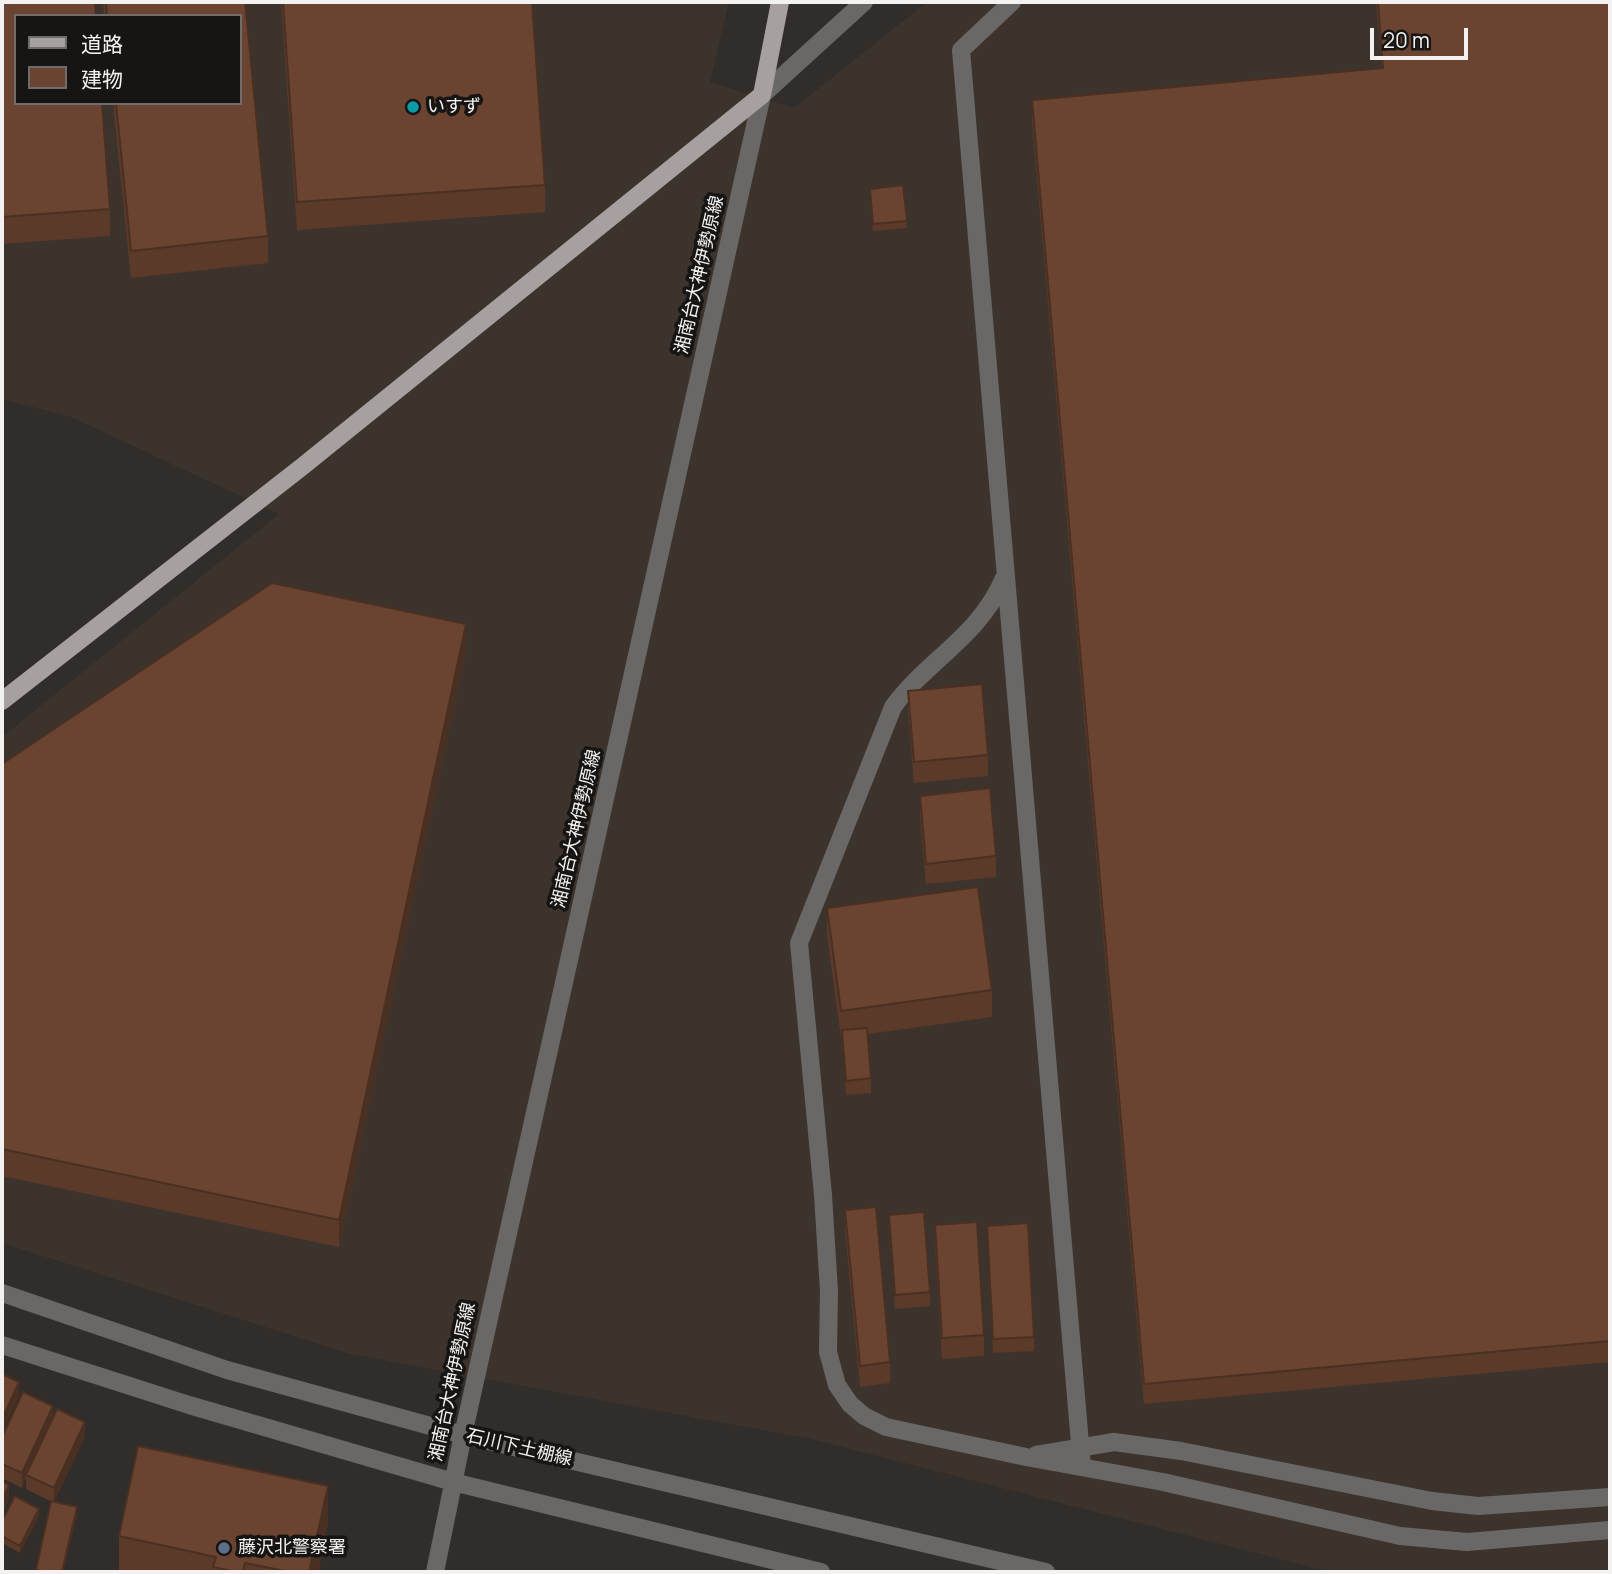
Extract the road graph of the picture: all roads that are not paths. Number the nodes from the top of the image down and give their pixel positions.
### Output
1 (780, 2) edge
2 (864, 2) edge
3 (1012, 2) edge
4 (762, 95) junction
5 (1004, 578) junction
6 (2, 701) edge
7 (2, 1293) edge
8 (2, 1345) edge
9 (463, 1435) junction
10 (1082, 1446) junction
11 (1026, 1457) junction
12 (1082, 1467) junction
13 (453, 1482) junction
14 (1610, 1497) edge
15 (1610, 1530) edge
16 (435, 1572) edge
17 (821, 1572) edge
18 (1046, 1572) edge

1 - 4 main road, 湘南台大神伊勢原線
2 - 4 street
3 - 5 street
4 - 6 main road
4 - 9 street, 湘南台大神伊勢原線
5 - 10 street
5 - 11 street
7 - 9 street, 石川下土棚線
8 - 13 street
9 - 13 street, 湘南台大神伊勢原線
9 - 18 street, 石川下土棚線
10 - 11 street
10 - 12 street
10 - 14 street
11 - 12 street
12 - 15 street
13 - 16 street, 湘南台大神伊勢原線
13 - 17 street

